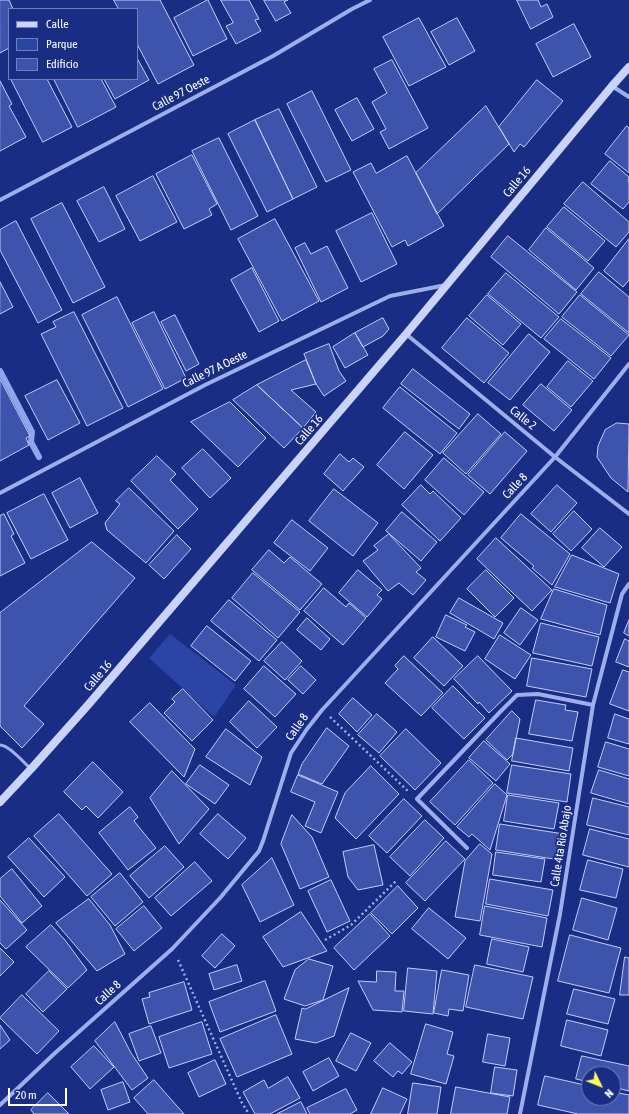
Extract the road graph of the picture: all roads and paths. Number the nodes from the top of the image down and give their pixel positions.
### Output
1 (370, 0) edge
2 (629, 67) edge
3 (612, 86) junction
4 (629, 97) edge
5 (0, 200) edge
6 (447, 284) junction
7 (406, 334) junction
8 (629, 364) edge
9 (555, 457) junction
10 (0, 493) edge
11 (629, 514) edge
12 (629, 584) edge
13 (593, 705) junction
14 (322, 710) junction
15 (0, 745) edge
16 (31, 770) junction
17 (417, 799) junction
18 (0, 802) edge
19 (467, 848) dead end
20 (397, 880) dead end
21 (325, 940) dead end
22 (172, 949) junction
23 (0, 1105) edge
24 (250, 1114) edge
25 (520, 1114) edge

1 - 5 street, Calle 97 Oeste
2 - 3 main road, Calle 16
3 - 4 street
3 - 6 main road, Calle 16
6 - 7 main road, Calle 16
6 - 10 street, Calle 97 A Oeste
7 - 9 street, Calle 2
7 - 16 main road, Calle 16
8 - 9 street, Calle 8
9 - 11 street, Calle 2
9 - 14 street, Calle 8
12 - 13 street, Calle 4ta Rio Abajo
13 - 17 street
13 - 25 street, Calle 4ta Rio Abajo
14 - 17 path
14 - 22 street, Calle 8
15 - 16 lane
16 - 18 main road, Calle 16
17 - 19 street
20 - 21 path
22 - 23 street, Calle 8
22 - 24 path

